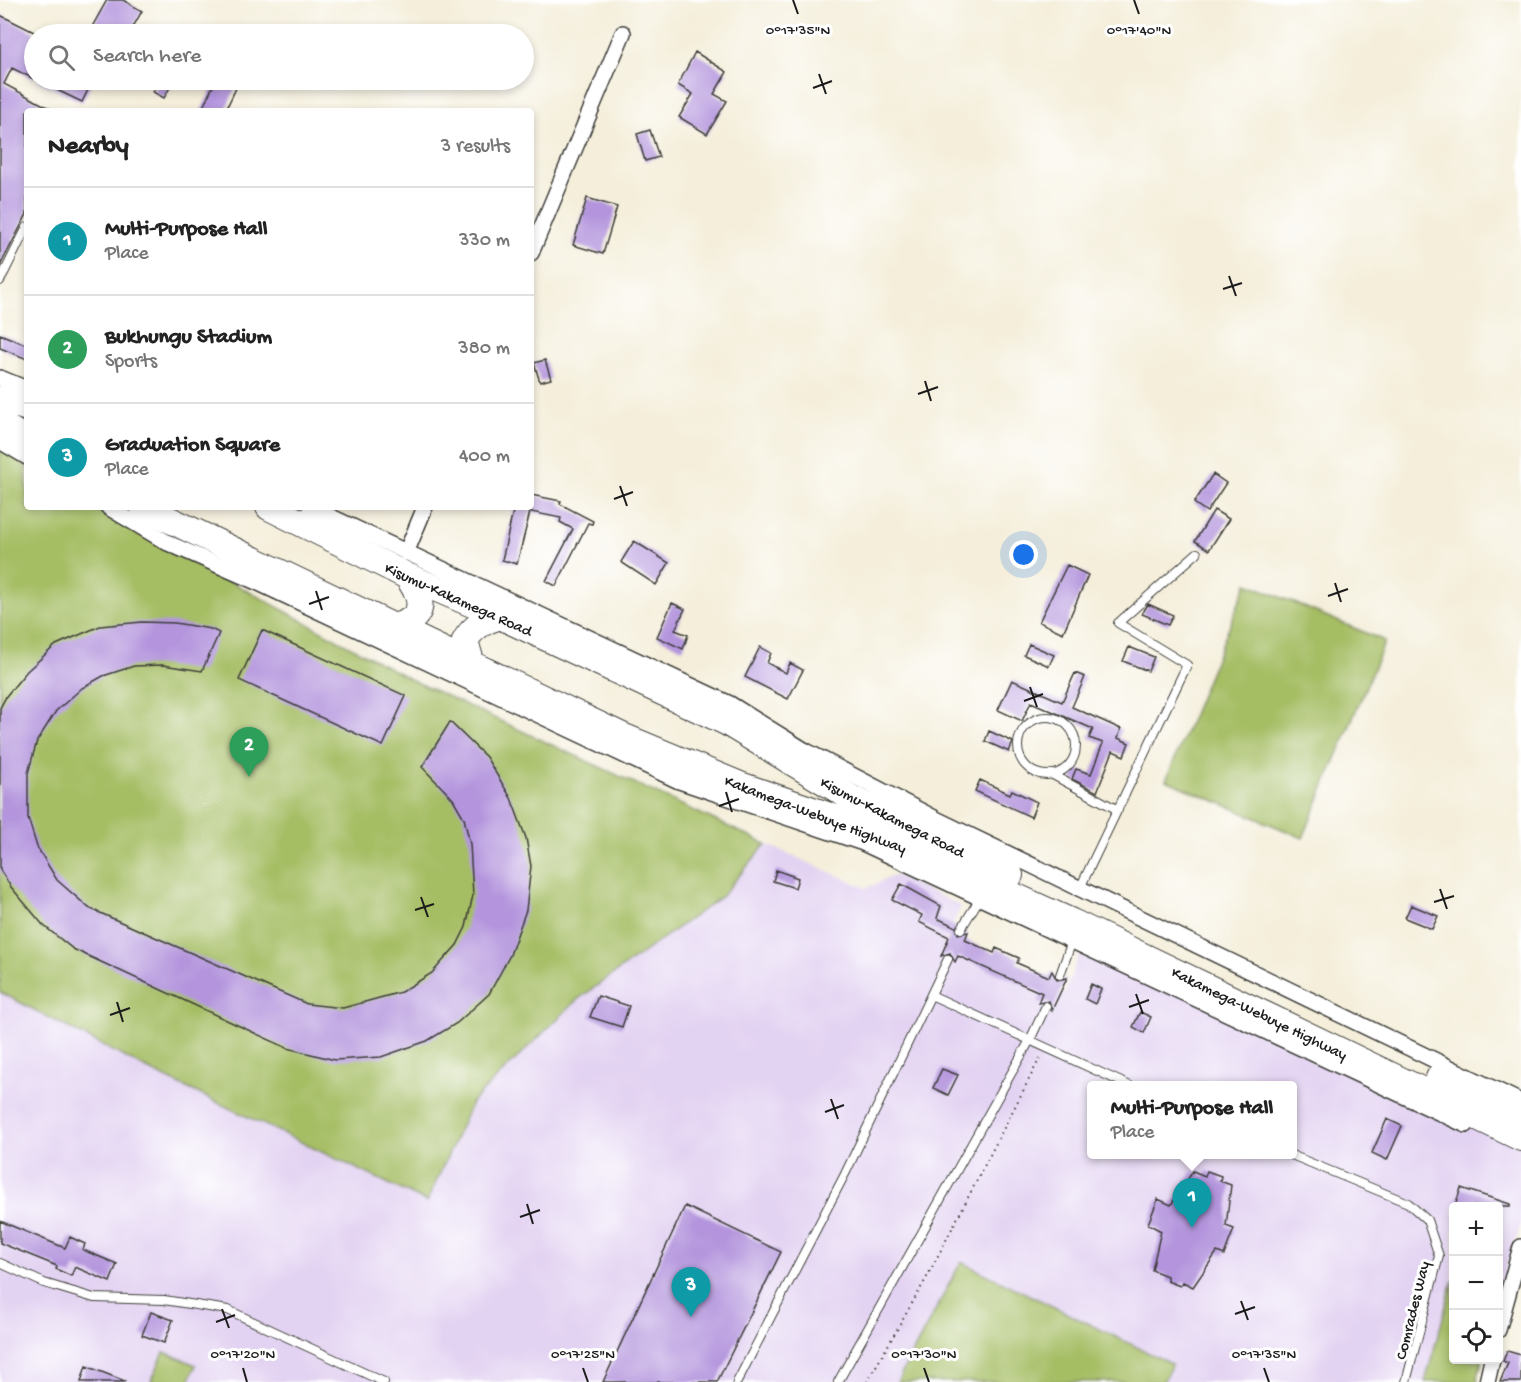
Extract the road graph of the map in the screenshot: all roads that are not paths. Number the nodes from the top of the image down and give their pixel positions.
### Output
1 (623, 33) dead end
2 (24, 233) edge
3 (534, 246) edge
4 (0, 281) edge
5 (0, 378) edge
6 (24, 388) edge
7 (0, 399) edge
8 (24, 407) edge
9 (1, 430) edge
10 (24, 439) edge
11 (24, 455) edge
12 (113, 510) edge
13 (149, 510) edge
14 (276, 510) edge
15 (315, 510) edge
16 (424, 510) edge
17 (1197, 554) dead end
18 (407, 565) junction
19 (500, 616) junction
20 (394, 627) junction
21 (472, 665) junction
22 (740, 710) junction
23 (754, 740) junction
24 (708, 772) junction
25 (1051, 774) junction
26 (727, 797) junction
27 (1118, 810) junction
28 (1080, 888) junction
29 (980, 898) junction
30 (961, 929) dead end
31 (1072, 941) junction
32 (948, 959) dead end
33 (1060, 975) dead end
34 (931, 995) junction
35 (1046, 1006) dead end
36 (1030, 1040) junction
37 (1119, 1081) edge
38 (1521, 1102) edge
39 (1521, 1118) edge
40 (1521, 1137) edge
41 (1521, 1150) edge
42 (1297, 1158) edge
43 (1521, 1247) edge
44 (0, 1263) edge
45 (1503, 1312) edge
46 (1491, 1364) edge
47 (384, 1382) edge
48 (737, 1382) edge
49 (838, 1382) edge
50 (1406, 1382) edge
51 (1486, 1382) edge

1 - 3 street
2 - 4 lane
5 - 6 street
7 - 8 highway
9 - 10 highway
9 - 11 street
12 - 26 street
13 - 20 highway, Kakamega-Webuye Highway
14 - 18 highway, Kisumu-Kakamega Road
15 - 18 street
16 - 18 street
17 - 27 lane
18 - 19 highway, Kisumu-Kakamega Road
18 - 20 highway
18 - 22 street
19 - 21 highway
19 - 23 highway, Kisumu-Kakamega Road
20 - 21 highway, Kakamega-Webuye Highway
21 - 24 highway, Kakamega-Webuye Highway
22 - 23 street
22 - 28 street
23 - 39 highway, Kisumu-Kakamega Road
24 - 26 street
24 - 40 highway, Kakamega-Webuye Highway
25 - 25 lane
25 - 27 lane
26 - 29 street
27 - 28 lane
28 - 38 street
29 - 30 lane
29 - 31 street
31 - 33 lane
31 - 41 street
32 - 34 lane
34 - 36 lane
34 - 48 lane
35 - 36 lane
36 - 37 lane
36 - 49 lane
42 - 50 lane, Comrades Way
43 - 45 street
44 - 47 lane
46 - 51 street

